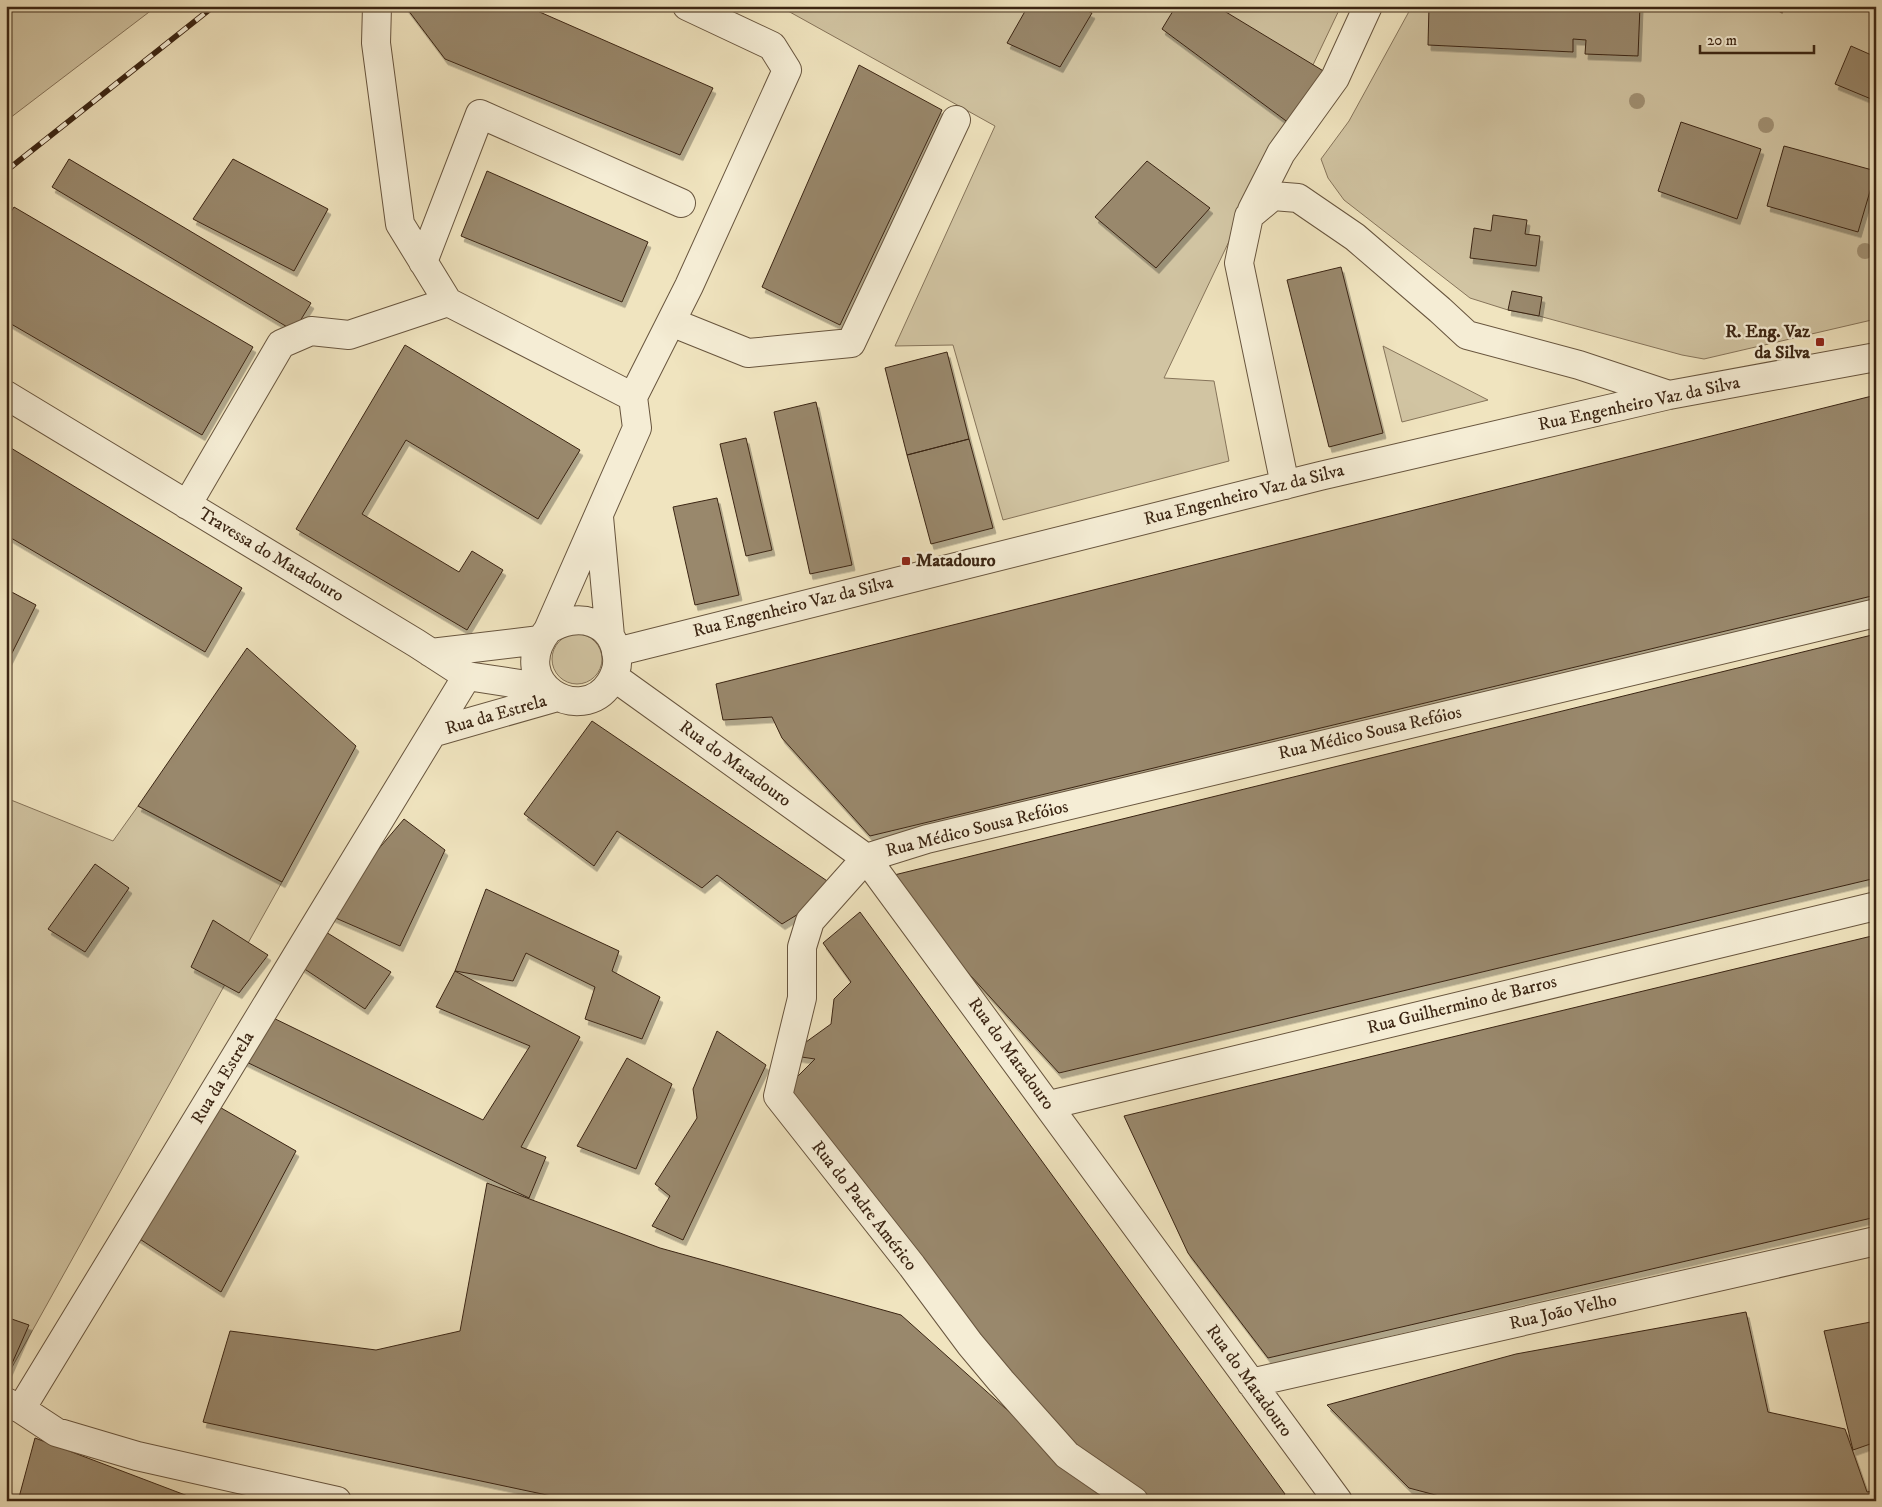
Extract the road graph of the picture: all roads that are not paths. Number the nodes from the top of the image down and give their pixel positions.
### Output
1 (377, 6) edge
2 (687, 6) edge
3 (1368, 6) edge
4 (956, 120) dead end
5 (681, 203) dead end
6 (1249, 216) junction
7 (423, 262) junction
8 (448, 302) junction
9 (671, 322) junction
10 (1876, 357) edge
11 (6, 395) edge
12 (1669, 395) junction
13 (633, 397) junction
14 (1285, 485) junction
15 (187, 505) junction
16 (598, 515) junction
17 (1876, 612) edge
18 (544, 635) junction
19 (431, 653) junction
20 (613, 655) junction
21 (467, 676) junction
22 (552, 693) junction
23 (435, 732) junction
24 (866, 858) junction
25 (1876, 906) edge
26 (1049, 1105) junction
27 (1876, 1241) edge
28 (1251, 1384) junction
29 (13, 1406) edge
30 (337, 1501) edge
31 (1134, 1501) edge
32 (1338, 1501) edge

1 - 7 street
2 - 9 street
3 - 6 street
4 - 9 street
5 - 7 street
6 - 12 street
6 - 14 street
7 - 8 street
8 - 13 street
8 - 15 street
9 - 13 street
10 - 12 street, Rua Engenheiro Vaz da Silva
11 - 15 street, Travessa do Matadouro
12 - 14 street, Rua Engenheiro Vaz da Silva
13 - 16 street
14 - 20 street, Rua Engenheiro Vaz da Silva
15 - 19 street, Travessa do Matadouro
16 - 18 street
16 - 20 street
17 - 24 street, Rua Médico Sousa Refóios
18 - 19 street
18 - 20 street
18 - 22 street
19 - 21 street, Travessa do Matadouro
20 - 22 street
20 - 24 street, Rua do Matadouro
21 - 22 street, Travessa do Matadouro
21 - 23 street, Rua da Estrela
22 - 23 street, Rua da Estrela
23 - 29 street, Rua da Estrela
24 - 26 street, Rua do Matadouro
24 - 31 street, Rua do Padre Américo
25 - 26 street, Rua Guilhermino de Barros
26 - 28 street, Rua do Matadouro
27 - 28 street, Rua João Velho
28 - 32 street, Rua do Matadouro
29 - 30 street

